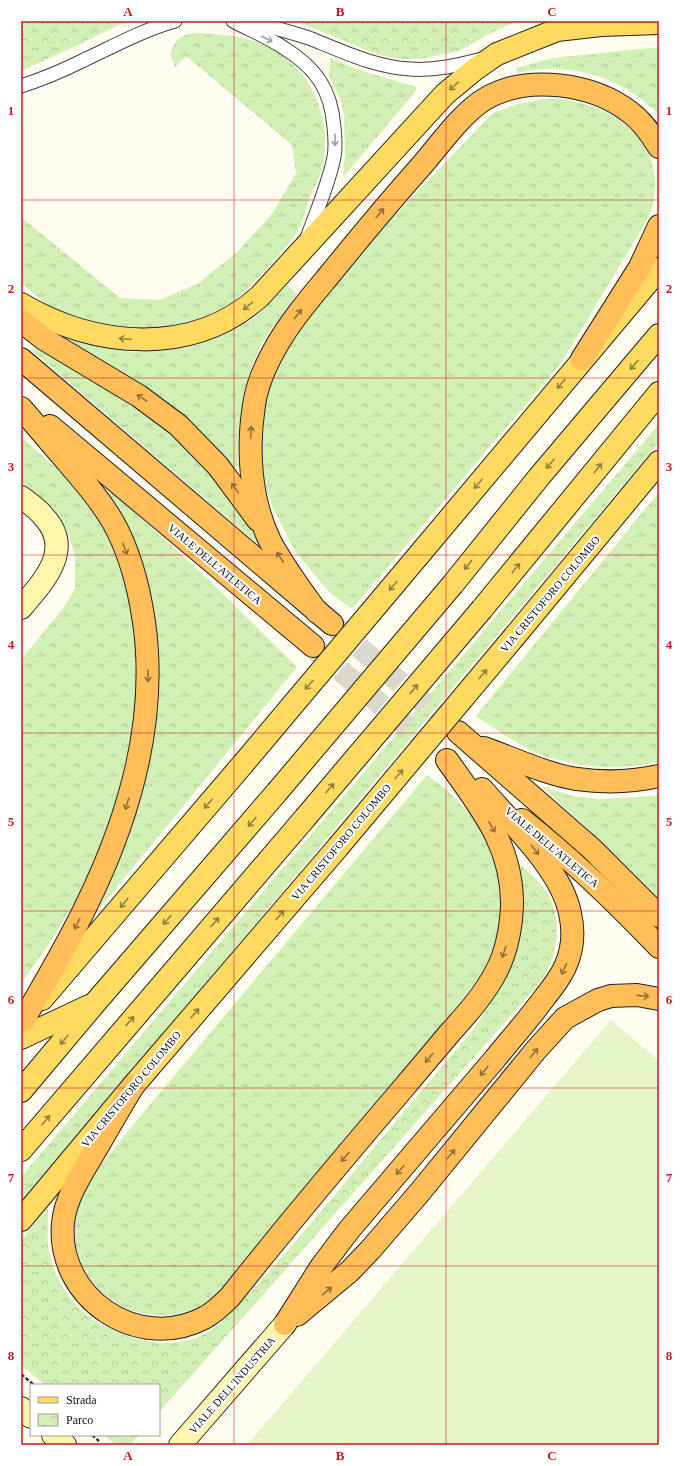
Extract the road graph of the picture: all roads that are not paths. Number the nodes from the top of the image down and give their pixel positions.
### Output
1 (175, 21) edge
2 (233, 21) edge
3 (244, 21) edge
4 (659, 23) edge
5 (497, 54) junction
6 (21, 86) edge
7 (659, 148) edge
8 (659, 226) edge
9 (303, 247) junction
10 (659, 269) edge
11 (21, 304) edge
12 (21, 321) edge
13 (659, 335) edge
14 (21, 359) edge
15 (582, 360) junction
16 (659, 393) edge
17 (21, 402) edge
18 (21, 408) edge
19 (659, 462) edge
20 (21, 497) edge
21 (266, 531) junction
22 (21, 608) edge
23 (313, 646) tunnel mouth
24 (659, 776) edge
25 (482, 789) junction
26 (659, 916) edge
27 (659, 947) edge
28 (659, 999) edge
29 (95, 1003) junction
30 (22, 1027) edge
31 (133, 1086) junction
32 (21, 1091) edge
33 (21, 1150) edge
34 (21, 1220) edge
35 (285, 1324) junction
36 (21, 1408) edge
37 (30, 1416) edge
38 (54, 1436) edge
39 (65, 1445) edge
40 (180, 1445) edge

1 - 6 lane
2 -> 9 lane
3 - 5 lane
4 - 5 main road
5 -> 9 main road
21 -> 7 highway
8 - 15 highway
9 -> 11 main road
10 - 15 main road
21 -> 12 highway
13 -> 29 main road, bridge
14 -> 21 highway
15 -> 30 main road, bridge
33 -> 16 main road, bridge
17 - 23 highway, VIALE DELL'ATLETICA
18 -> 30 highway
31 -> 19 main road, VIA CRISTOFORO COLOMBO, bridge
20 - 22 main road
24 - 26 highway, VIALE DELL'ATLETICA
25 - 27 highway, VIALE DELL'ATLETICA
25 -> 31 highway, VIALE DELL'ATLETICA
25 -> 35 highway
35 -> 28 highway
29 - 30 main road
29 -> 32 main road
31 - 34 main road, VIA CRISTOFORO COLOMBO
35 - 40 main road, VIALE DELL'INDUSTRIA
36 - 37 main road
38 - 39 main road

